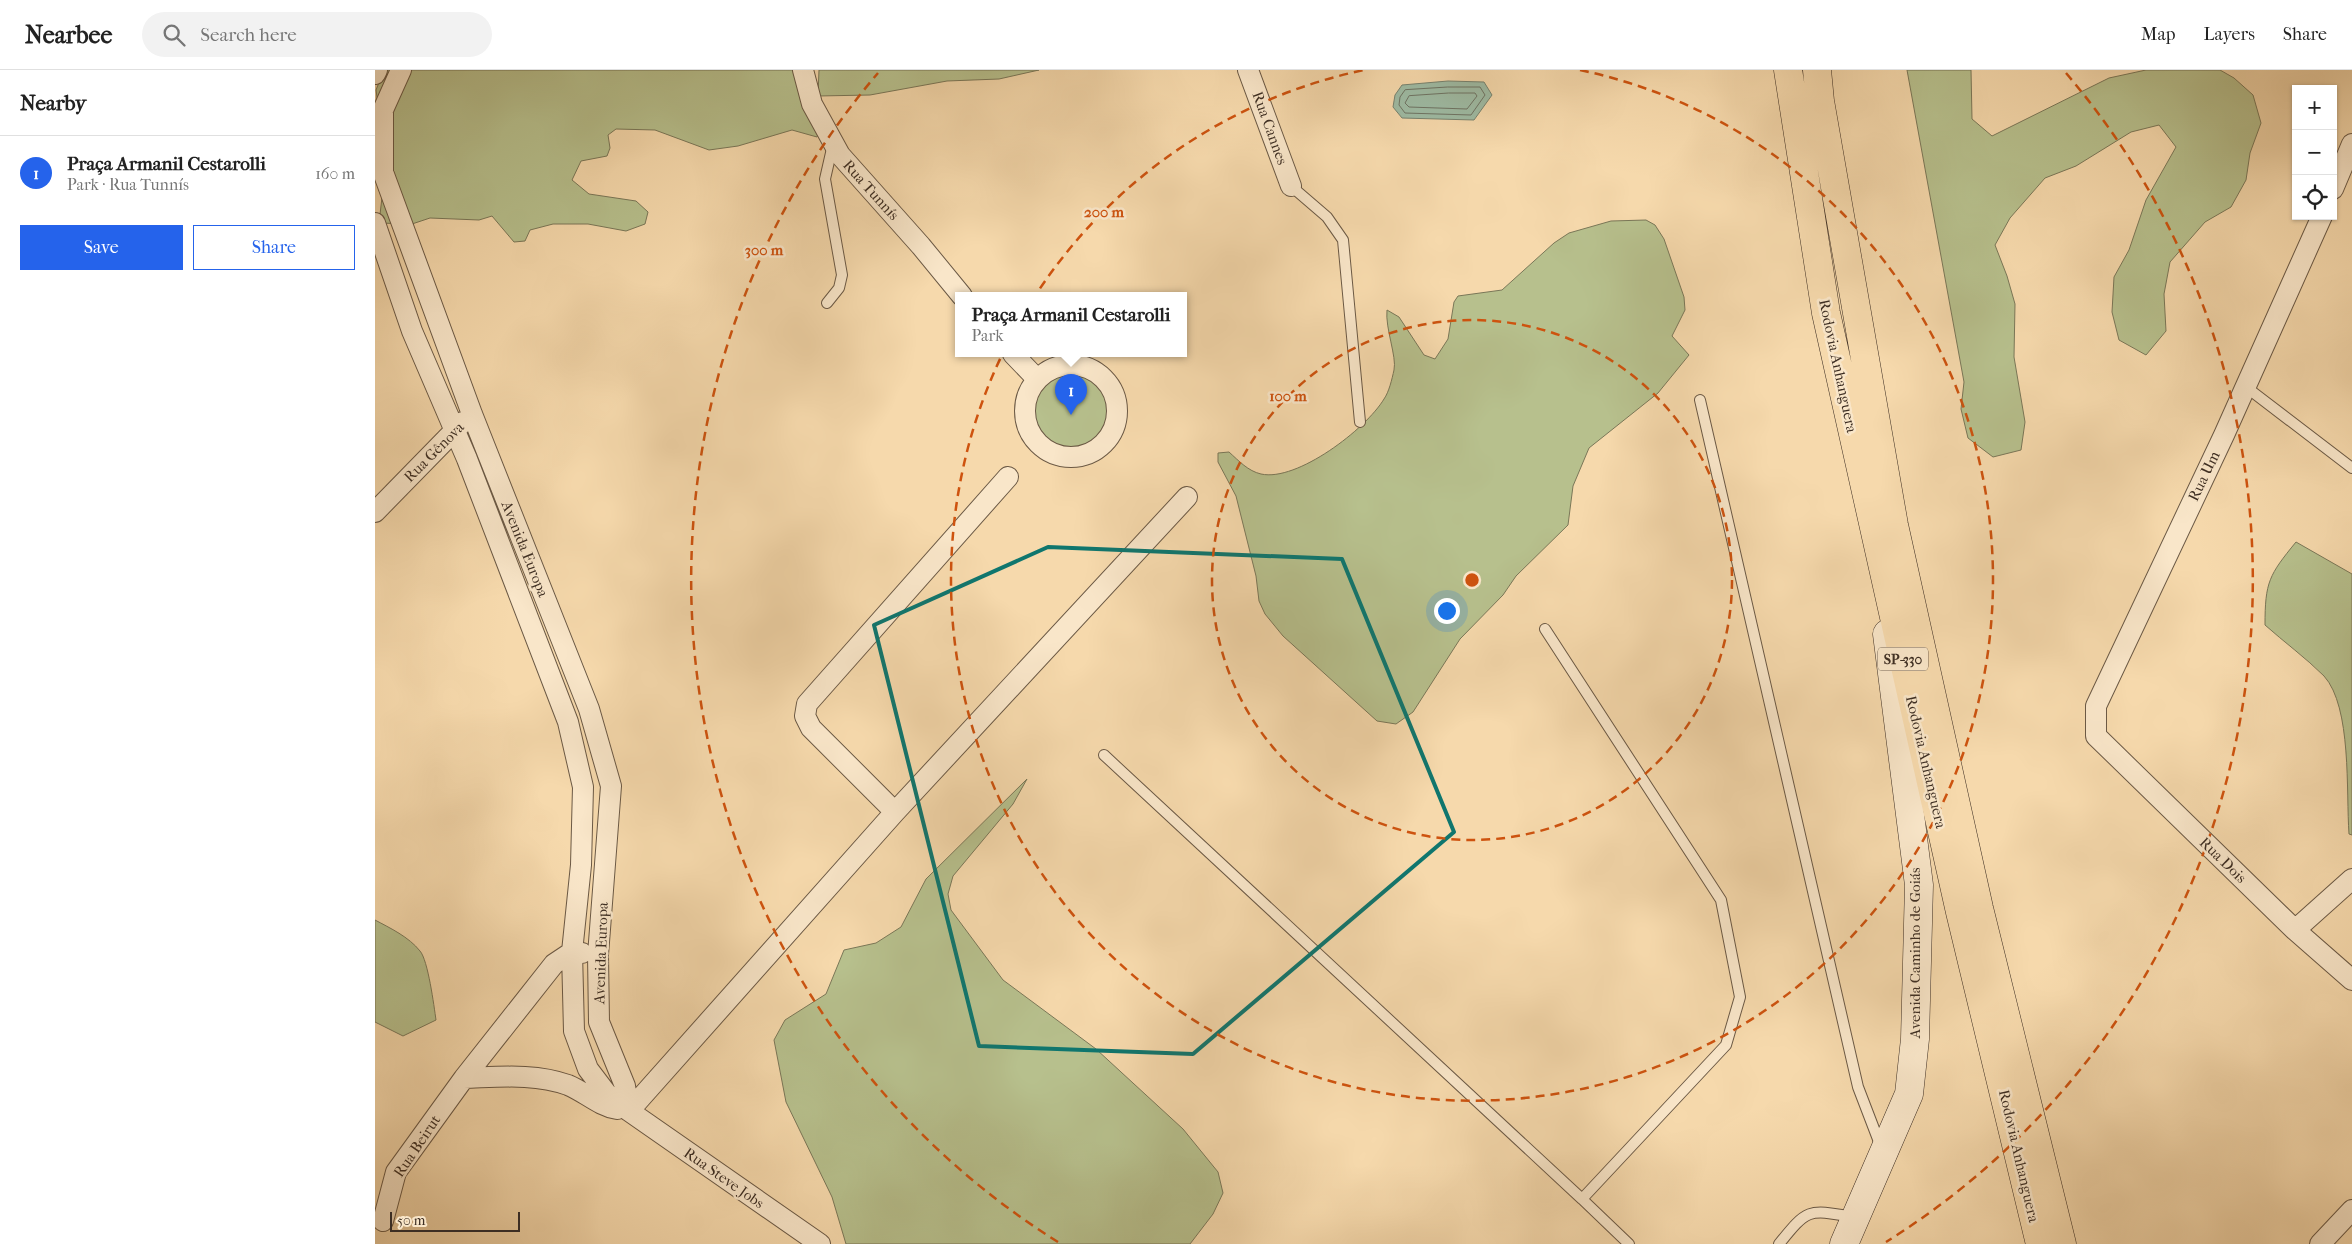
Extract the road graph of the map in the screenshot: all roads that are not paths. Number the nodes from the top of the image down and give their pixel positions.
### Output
1 (377, 70) edge
2 (401, 70) edge
3 (803, 70) edge
4 (1248, 70) edge
5 (1788, 70) edge
6 (1817, 70) edge
7 (375, 74) edge
8 (833, 142) junction
9 (2352, 144) edge
10 (2337, 180) edge
11 (1291, 186) joint
12 (2320, 220) edge
13 (375, 223) edge
14 (959, 292) edge
15 (827, 303) dead end
16 (1016, 357) edge
17 (1037, 379) junction
18 (2246, 387) junction
19 (1700, 400) dead end
20 (472, 414) junction
21 (1360, 422) dead end
22 (454, 431) junction
23 (2352, 468) edge
24 (1008, 476) dead end
25 (1187, 497) dead end
26 (375, 512) edge
27 (1874, 530) junction
28 (1545, 629) dead end
29 (2095, 736) joint
30 (1104, 755) dead end
31 (895, 812) junction
32 (2352, 879) edge
33 (2295, 930) junction
34 (571, 952) junction
35 (598, 955) junction
36 (2352, 980) edge
37 (464, 1078) junction
38 (629, 1111) junction
39 (1883, 1155) junction
40 (1582, 1199) junction
41 (2352, 1210) edge
42 (1855, 1218) junction
43 (383, 1221) dead end
44 (820, 1244) edge
45 (1629, 1244) edge
46 (1779, 1244) edge
47 (1844, 1244) edge
48 (2040, 1244) edge
49 (2062, 1244) edge
50 (2320, 1244) edge

1 - 7 street
2 - 20 street, Avenida Europa
3 - 8 street, Rua Tunnís
4 - 11 street, Rua Cannes
5 - 27 highway, Rodovia Anhanguera / SP-330
6 - 49 highway, Rodovia Anhanguera / SP-330
8 - 14 street, Rua Tunnís
8 - 15 lane
9 - 10 street
11 - 21 lane
12 - 18 street, Rua Um
13 - 22 street, Avenida Europa
16 - 17 street
17 - 17 street
18 - 23 lane
18 - 29 street, Rua Um
19 - 39 lane
20 - 22 street, Rua Gênova
20 - 35 street, Avenida Europa
22 - 26 street, Rua Gênova
22 - 34 street, Avenida Europa
24 - 31 street
25 - 31 street
27 - 39 main road, Avenida Caminho de Goiás
27 - 48 highway, Rodovia Anhanguera / SP-330
28 - 40 lane
29 - 33 street, Rua Dois
30 - 40 lane
31 - 38 street
32 - 33 street
33 - 36 street, Rua Dois
34 - 35 street
34 - 37 street, Rua Beirut
34 - 38 street, Avenida Europa
35 - 38 street, Avenida Europa
37 - 38 street
37 - 43 street, Rua Beirut
38 - 44 street, Rua Steve Jobs
39 - 42 main road, Avenida Caminho de Goiás
40 - 45 lane
41 - 50 street
42 - 46 lane
42 - 47 main road, Avenida Caminho de Goiás

